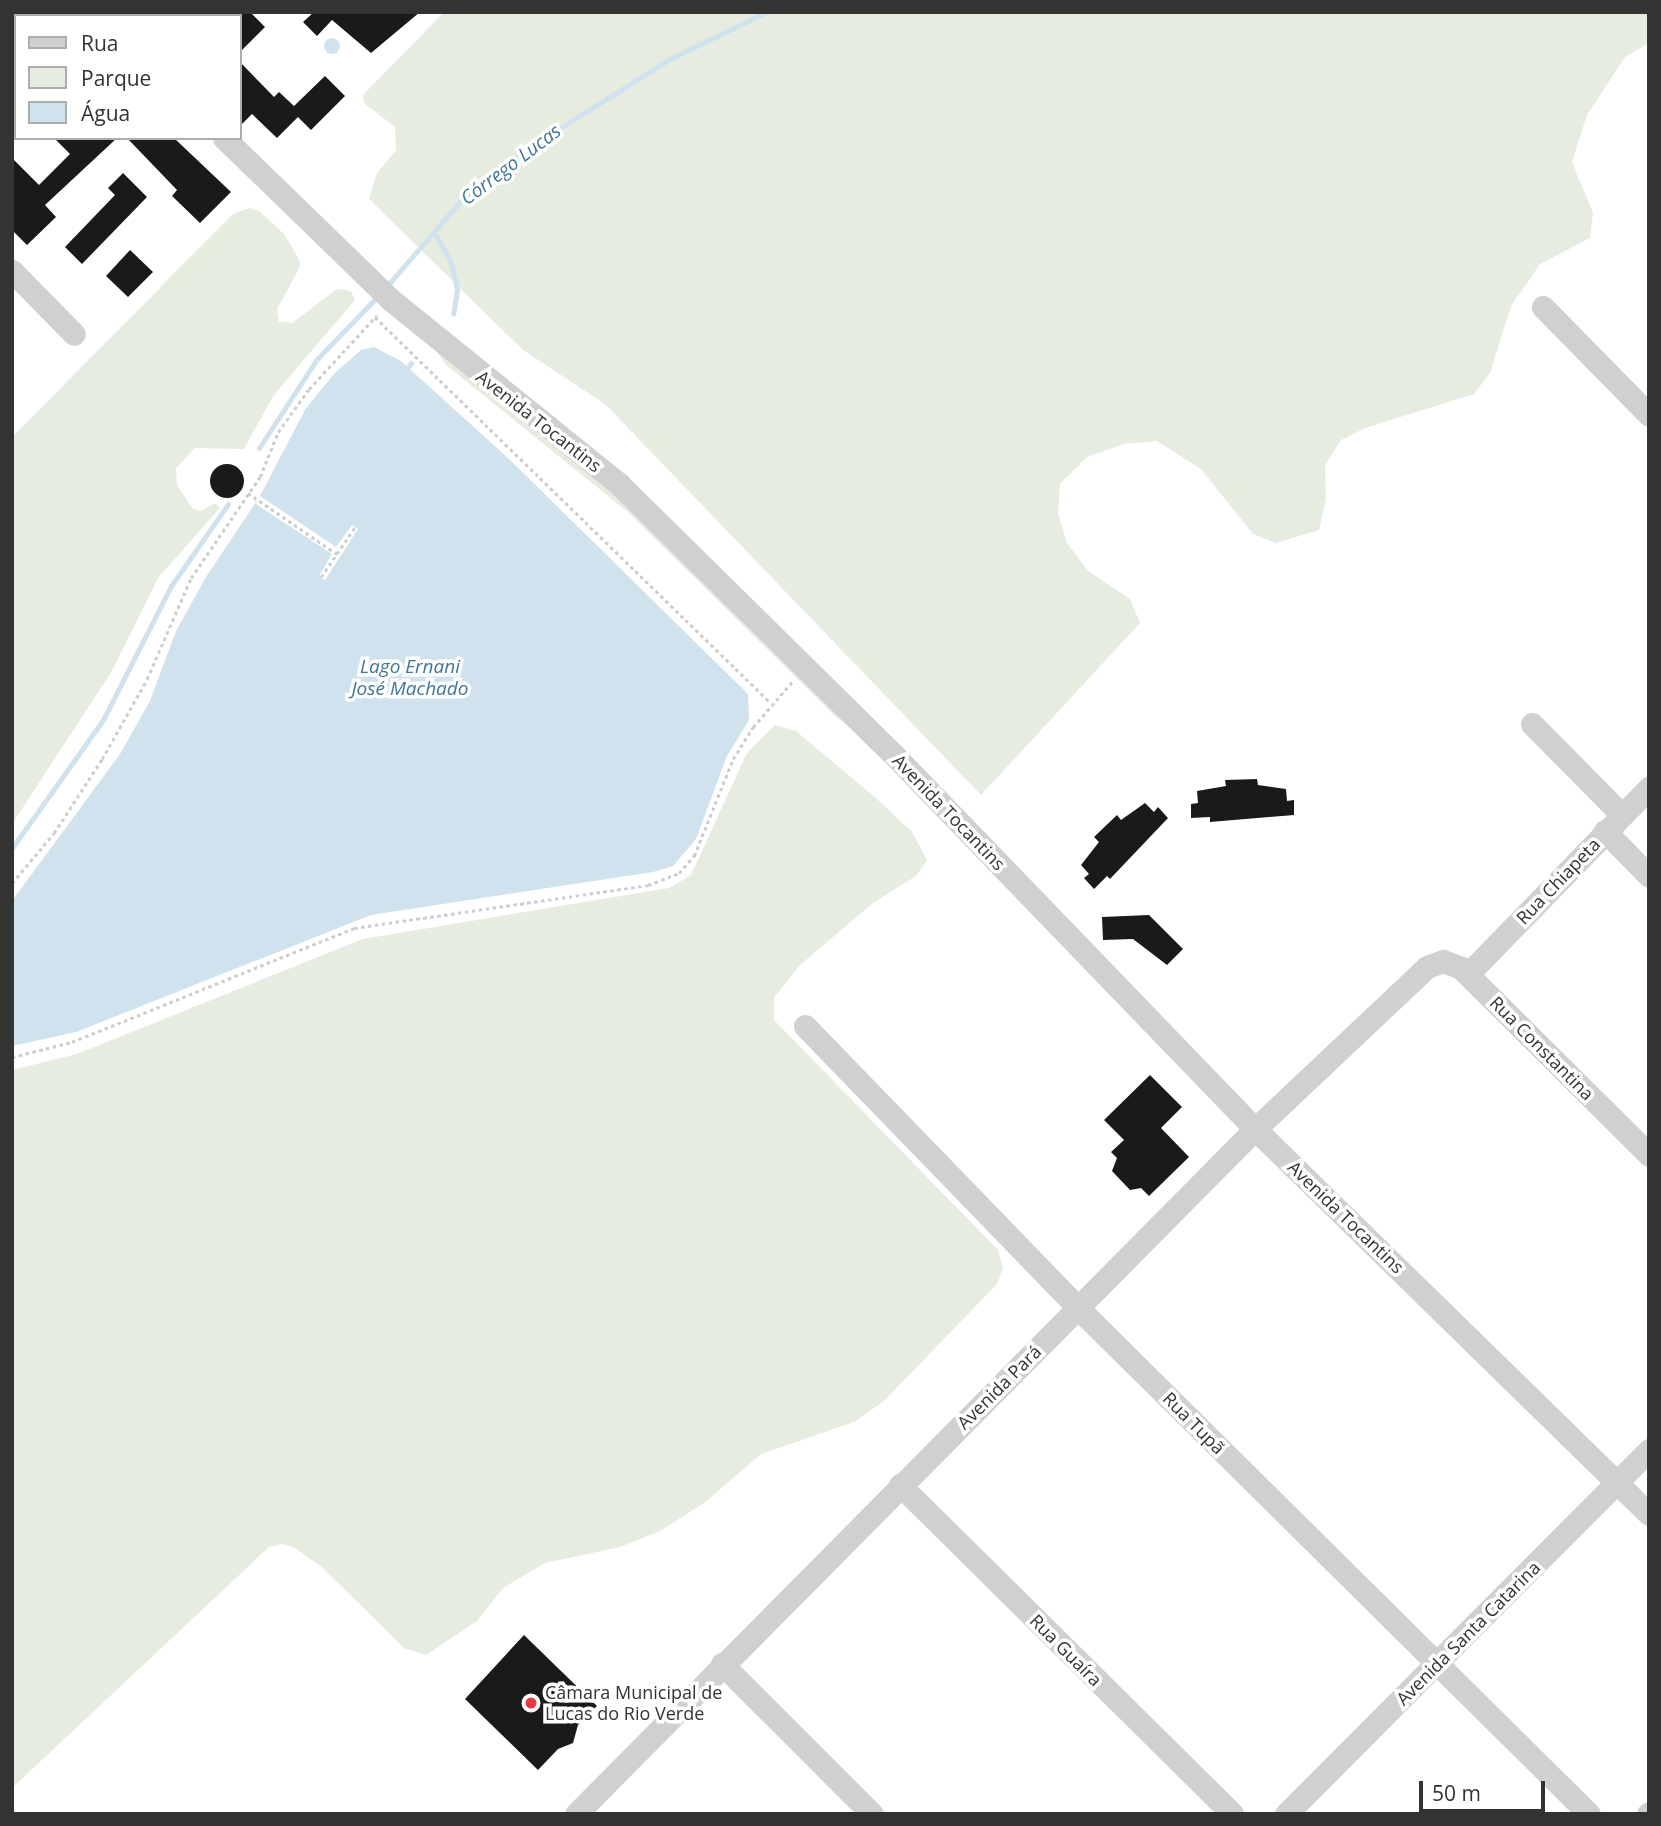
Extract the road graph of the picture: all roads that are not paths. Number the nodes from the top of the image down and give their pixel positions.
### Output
1 (225, 140) edge
2 (12, 271) edge
3 (1543, 307) dead end
4 (74, 334) dead end
5 (1649, 415) edge
6 (1532, 724) dead end
7 (1649, 788) edge
8 (1622, 815) junction
9 (1605, 831) junction
10 (1649, 876) edge
11 (1427, 967) joint
12 (1468, 974) junction
13 (805, 1026) dead end
14 (1255, 1129) junction
15 (1649, 1155) edge
16 (1078, 1308) junction
17 (1649, 1450) edge
18 (1617, 1483) junction
19 (900, 1485) junction
20 (1649, 1514) edge
21 (722, 1664) junction
22 (1437, 1664) junction
23 (576, 1814) edge
24 (872, 1814) edge
25 (1231, 1814) edge
26 (1286, 1814) edge
27 (1588, 1814) edge

1 - 14 street, Avenida Tocantins
2 - 4 street
3 - 5 street
6 - 8 street
7 - 8 street, Rua Chiapeta
8 - 9 street, Rua Chiapeta
9 - 10 street
9 - 12 street, Rua Chiapeta
11 - 12 street, Rua Constantina
11 - 14 street, Avenida Pará
12 - 15 street, Rua Constantina
13 - 16 street, Rua Tupã
14 - 16 street, Avenida Pará
14 - 18 street, Avenida Tocantins
16 - 19 street, Avenida Pará
16 - 22 street, Rua Tupã
17 - 18 street, Avenida Santa Catarina
18 - 20 street, Avenida Tocantins
18 - 22 street, Avenida Santa Catarina
19 - 21 street, Avenida Pará
19 - 25 street, Rua Guaíra
21 - 23 street, Avenida Pará
21 - 24 street
22 - 26 street, Avenida Santa Catarina
22 - 27 street, Rua Tupã

